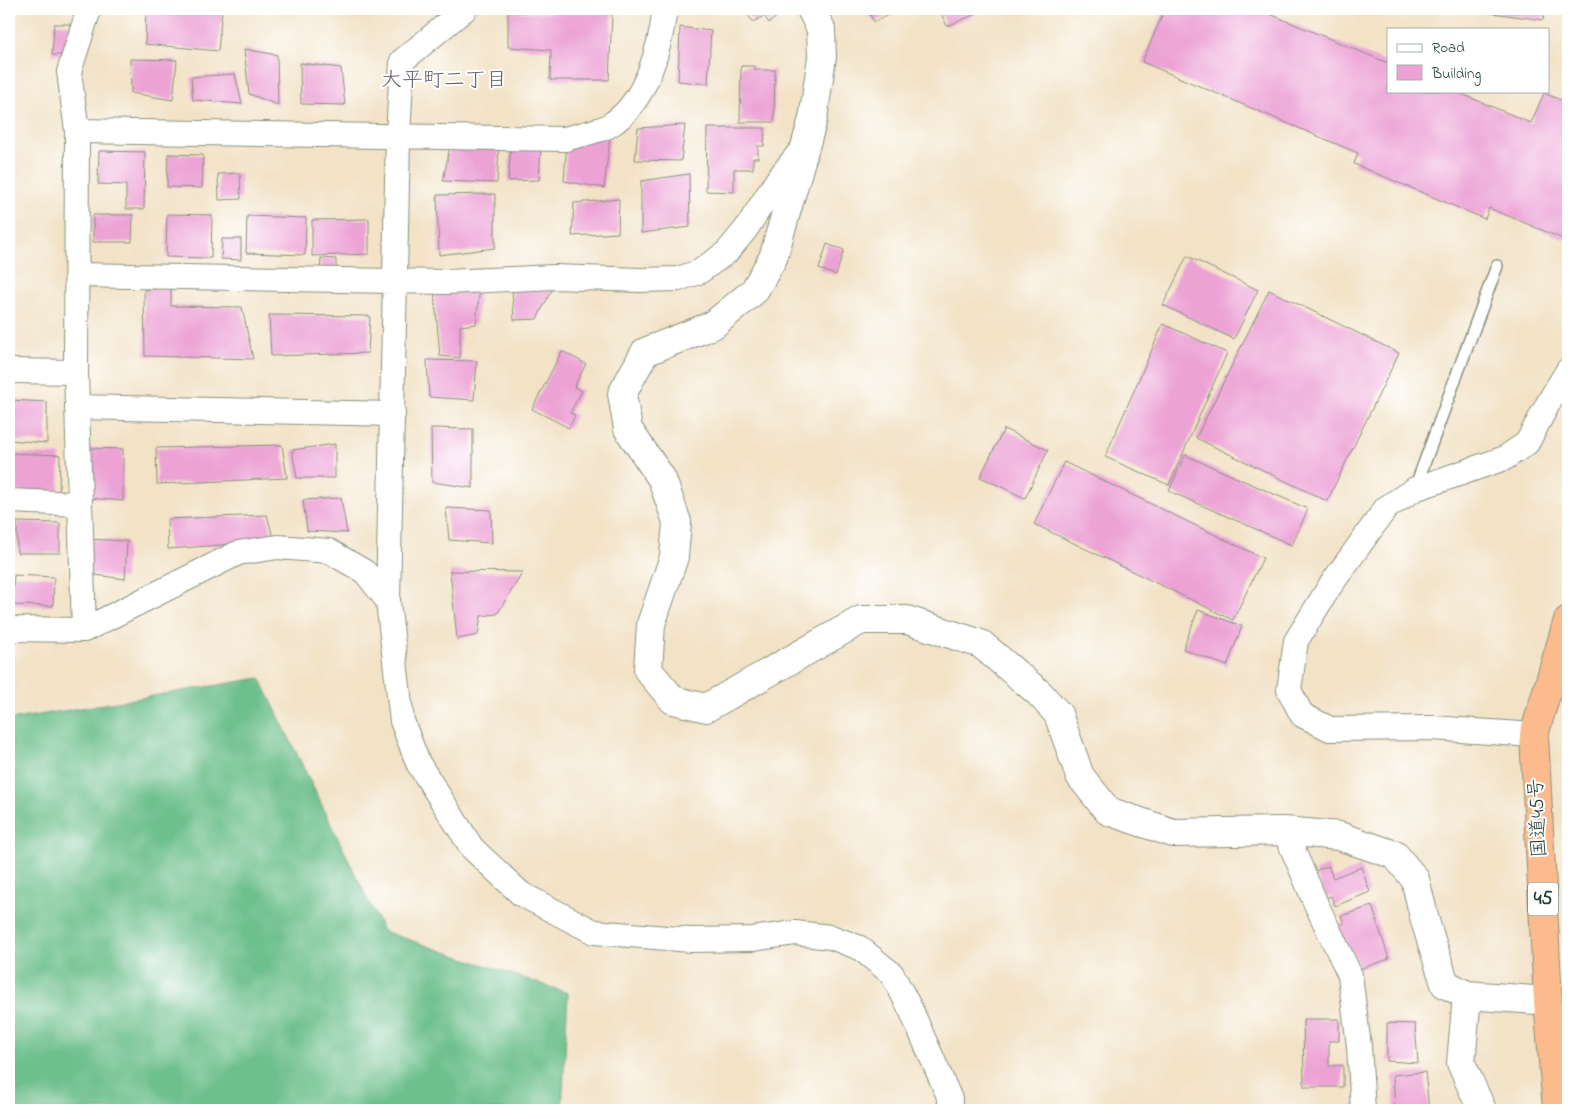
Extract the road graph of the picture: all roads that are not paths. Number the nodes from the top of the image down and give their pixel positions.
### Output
1 (89, 9) edge
2 (465, 9) edge
3 (665, 9) edge
4 (811, 9) edge
5 (77, 131) junction
6 (398, 136) junction
7 (807, 142) junction
8 (1497, 266) dead end
9 (77, 275) junction
10 (395, 281) junction
11 (1568, 370) edge
12 (9, 371) edge
13 (76, 372) junction
14 (78, 407) junction
15 (393, 414) junction
16 (1415, 489) junction
17 (9, 501) edge
18 (80, 504) junction
19 (388, 601) junction
20 (1568, 620) edge
21 (9, 629) edge
22 (84, 630) junction
23 (1534, 735) junction
24 (1286, 831) junction
25 (1466, 996) junction
26 (1548, 1001) junction
27 (950, 1110) edge
28 (1363, 1110) edge
29 (1482, 1110) edge
30 (1557, 1110) edge

1 - 5 street
2 - 6 street
3 - 6 street
4 - 7 street
5 - 6 street
5 - 9 street
6 - 10 street
7 - 10 street
7 - 24 street
8 - 16 lane
9 - 10 street
9 - 13 street
10 - 15 street
11 - 16 street
12 - 13 street
13 - 14 street
14 - 15 street
14 - 18 street
15 - 19 street
16 - 23 street
17 - 18 street
18 - 22 street
19 - 22 street
19 - 27 street
20 - 23 highway, 国道45号 / 45
21 - 22 street
23 - 26 highway, 国道45号 / 45
24 - 25 street
24 - 28 street
25 - 26 street
25 - 29 street
26 - 30 highway, 国道45号 / 45

